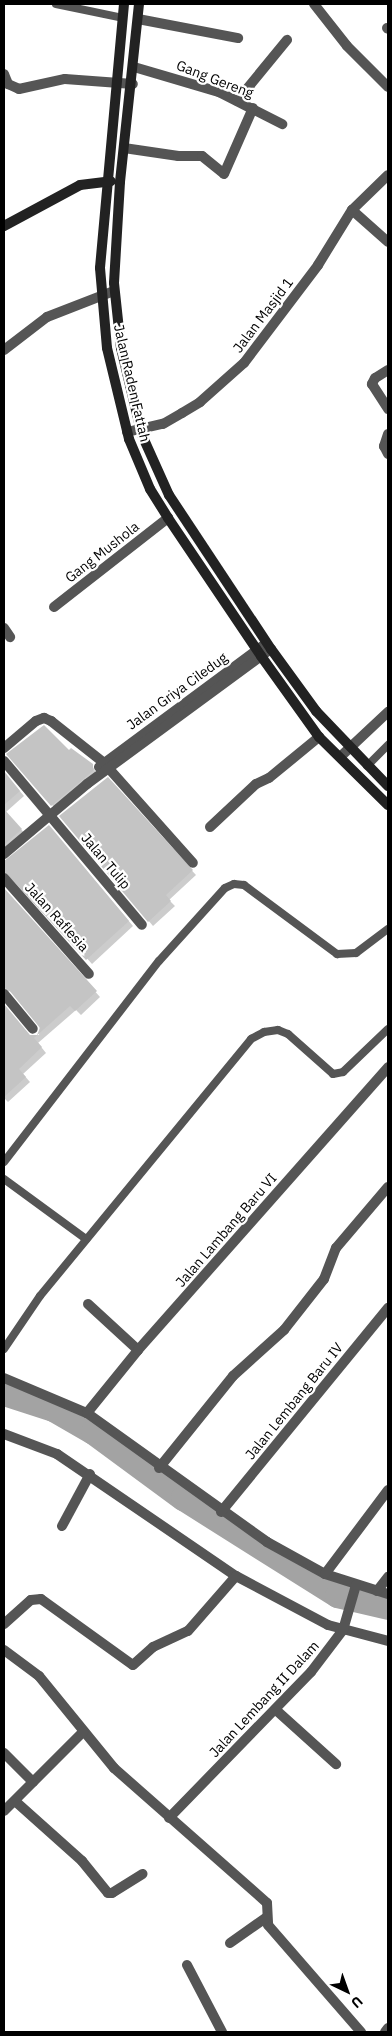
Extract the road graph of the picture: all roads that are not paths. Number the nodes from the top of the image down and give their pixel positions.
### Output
1 (56, 4) edge
2 (124, 4) edge
3 (139, 4) edge
4 (314, 4) edge
5 (123, 18) junction
6 (138, 19) junction
7 (238, 38) dead end
8 (287, 40) dead end
9 (134, 67) junction
10 (4, 74) edge
11 (119, 82) junction
12 (133, 84) junction
13 (388, 87) edge
14 (237, 101) junction
15 (253, 108) junction
16 (282, 124) dead end
17 (124, 148) junction
18 (388, 175) edge
19 (107, 181) junction
20 (120, 182) junction
21 (352, 210) junction
22 (4, 226) edge
23 (388, 242) edge
24 (114, 291) junction
25 (101, 295) junction
26 (4, 350) edge
27 (388, 370) edge
28 (388, 409) edge
29 (140, 428) junction
30 (128, 432) junction
31 (388, 434) edge
32 (388, 454) edge
33 (168, 518) junction
34 (54, 607) dead end
35 (269, 646) junction
36 (259, 653) junction
37 (388, 712) edge
38 (319, 737) junction
39 (388, 745) edge
40 (4, 748) edge
41 (349, 748) junction
42 (340, 757) junction
43 (4, 761) edge
44 (106, 766) junction
45 (367, 766) junction
46 (388, 786) edge
47 (388, 805) edge
48 (49, 816) junction
49 (210, 827) dead end
50 (4, 854) edge
51 (193, 863) dead end
52 (4, 878) edge
53 (142, 925) dead end
54 (388, 929) edge
55 (89, 974) dead end
56 (4, 994) edge
57 (34, 1029) dead end
58 (388, 1029) edge
59 (388, 1067) edge
60 (4, 1162) edge
61 (4, 1179) edge
62 (388, 1187) edge
63 (86, 1238) junction
64 (88, 1304) dead end
65 (388, 1308) edge
66 (4, 1349) edge
67 (138, 1350) junction
68 (4, 1378) edge
69 (87, 1413) junction
70 (4, 1434) edge
71 (159, 1468) junction
72 (90, 1474) junction
73 (388, 1490) edge
74 (221, 1512) junction
75 (62, 1526) dead end
76 (326, 1574) junction
77 (236, 1576) junction
78 (388, 1577) edge
79 (355, 1590) junction
80 (377, 1591) junction
81 (388, 1594) edge
82 (4, 1624) edge
83 (345, 1626) junction
84 (388, 1641) edge
85 (4, 1650) edge
86 (276, 1710) junction
87 (83, 1732) junction
88 (4, 1754) edge
89 (336, 1764) dead end
90 (33, 1782) junction
91 (15, 1801) junction
92 (4, 1811) edge
93 (169, 1818) junction
94 (143, 1874) dead end
95 (267, 1917) junction
96 (230, 1943) dead end
97 (188, 1965) dead end
98 (388, 2028) edge
99 (222, 2032) edge
100 (361, 2032) edge
101 (384, 2032) edge

1 - 5 lane
2 - 5 main road, Jalan Raden Fattah
3 - 6 main road, Jalan Raden Fattah
4 - 13 street
5 - 11 main road, Jalan Raden Fattah
6 - 7 street
6 - 9 main road, Jalan Raden Fattah
8 - 14 street
9 - 12 main road, Jalan Raden Fattah
9 - 14 street, Gang Gereng
10 - 11 street
11 - 12 street
11 - 19 main road, Jalan Raden Fattah
12 - 17 main road, Jalan Raden Fattah
14 - 15 street, Gang Gereng
15 - 16 street, Gang Gereng
15 - 17 street
17 - 20 main road, Jalan Raden Fattah
18 - 21 street, Jalan Masjid 1
19 - 20 main road
19 - 22 main road
19 - 25 main road, Jalan Raden Fattah
20 - 24 main road, Jalan Raden Fattah
21 - 23 street
21 - 29 street, Jalan Masjid 1
24 - 25 street
24 - 29 main road, Jalan Raden Fattah
25 - 26 street
25 - 30 main road, Jalan Raden Fattah
27 - 28 street
29 - 30 street, Jalan Masjid 1
29 - 35 main road, Jalan Raden Fattah
30 - 33 main road, Jalan Raden Fattah
31 - 32 street
33 - 34 street, Gang Mushola
33 - 36 main road, Jalan Raden Fattah
35 - 36 street, Jalan Griya Ciledug
35 - 41 main road, Jalan Raden Fattah
36 - 38 main road, Jalan Raden Fattah
36 - 44 street, Jalan Griya Ciledug
37 - 41 street
38 - 42 main road, Jalan Raden Fattah
38 - 49 street
39 - 45 lane
40 - 44 street
41 - 42 street
41 - 45 main road, Jalan Raden Fattah
42 - 47 main road, Jalan Raden Fattah
43 - 48 street, Jalan Tulip
44 - 48 street, Jalan Griya Ciledug
44 - 51 street
45 - 46 main road, Jalan Raden Fattah
48 - 50 street, Jalan Griya Ciledug
48 - 53 street, Jalan Tulip
52 - 55 street, Jalan Raflesia
54 - 60 lane
56 - 57 street
58 - 63 lane
59 - 67 street, Jalan Lambang Baru VI
61 - 63 lane
62 - 71 street
63 - 66 lane
64 - 67 street
65 - 74 street, Jalan Lembang Baru IV
67 - 69 street, Jalan Lambang Baru VI
68 - 69 street
69 - 71 street
70 - 72 street
71 - 74 street
72 - 75 street
72 - 77 street
73 - 76 street
74 - 76 street
76 - 79 street
77 - 82 street
77 - 83 street
78 - 80 street
79 - 80 street
79 - 83 street, Jalan Lembang II Dalam
80 - 81 street
83 - 84 street
83 - 86 street, Jalan Lembang II Dalam
85 - 87 street
86 - 89 street
86 - 93 street, Jalan Lembang II Dalam
87 - 90 street
87 - 93 street
88 - 90 street
90 - 91 street
91 - 92 street
91 - 94 street
93 - 95 street
95 - 96 street
95 - 100 street
97 - 99 street
98 - 101 street

